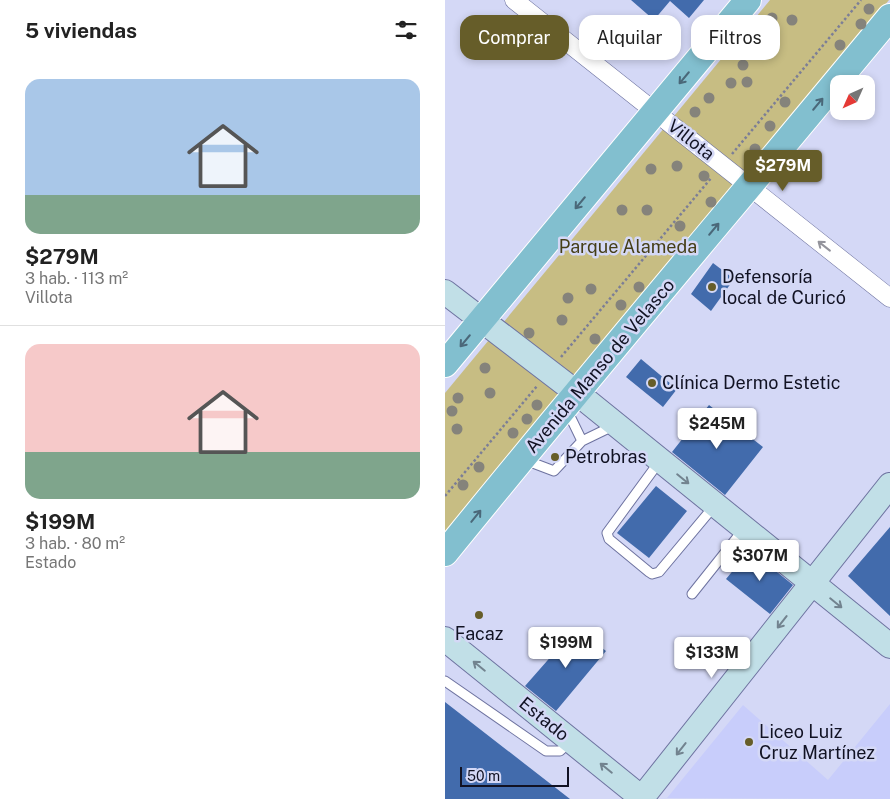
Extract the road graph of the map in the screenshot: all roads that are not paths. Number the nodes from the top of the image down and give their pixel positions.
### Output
1 (514, 0) edge
2 (749, 0) edge
3 (890, 17) edge
4 (655, 112) junction
5 (750, 187) junction
6 (445, 292) edge
7 (890, 298) edge
8 (481, 321) junction
9 (445, 364) edge
10 (571, 400) junction
11 (615, 424) junction
12 (582, 442) junction
13 (521, 459) junction
14 (660, 460) junction
15 (890, 485) edge
16 (715, 505) junction
17 (744, 528) junction
18 (445, 553) edge
19 (812, 584) junction
20 (692, 594) dead end
21 (445, 639) edge
22 (890, 646) edge
23 (445, 681) edge
24 (571, 741) junction
25 (642, 799) edge

1 - 4 street, Villota
2 -> 4 main road
5 -> 3 main road, Avenida Manso de Velasco
4 - 5 street, Villota
4 -> 8 main road
7 -> 5 street, Villota
10 -> 5 main road, Avenida Manso de Velasco
6 - 8 street
8 -> 9 main road
8 - 10 street
10 - 11 street
10 - 12 lane
10 - 13 main road, Avenida Manso de Velasco
11 - 12 lane
11 - 14 street
12 - 13 lane
18 -> 13 main road, Avenida Manso de Velasco
14 -> 16 street
14 - 16 lane
15 - 19 street
16 - 17 street
17 - 19 street
17 - 20 lane
19 -> 22 street
19 -> 25 street
24 -> 21 street, Estado
23 - 24 lane
25 -> 24 street, Estado

